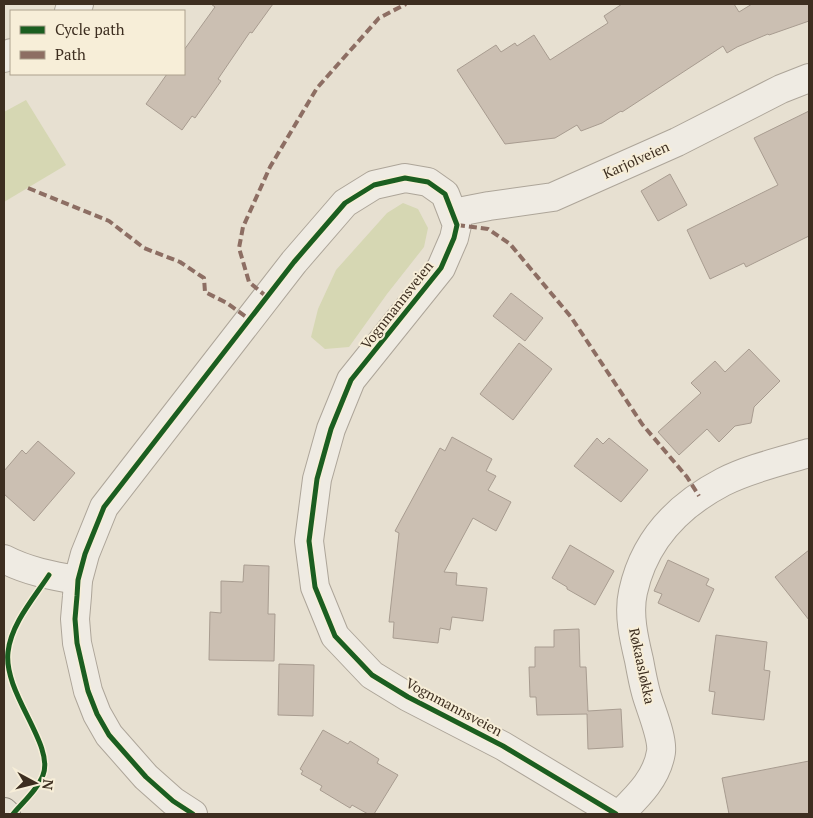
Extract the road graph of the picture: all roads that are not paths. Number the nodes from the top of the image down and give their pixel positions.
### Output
1 (809, 78) edge
2 (453, 213) junction
3 (809, 453) edge
4 (4, 559) edge
5 (78, 580) junction
6 (193, 814) edge
7 (618, 814) edge

1 - 2 street, Karjolveien
2 - 5 street, Vognmannsveien
2 - 7 street, Vognmannsveien
3 - 7 street, Røkaasløkka
4 - 5 street
5 - 6 street, Vognmannsveien

